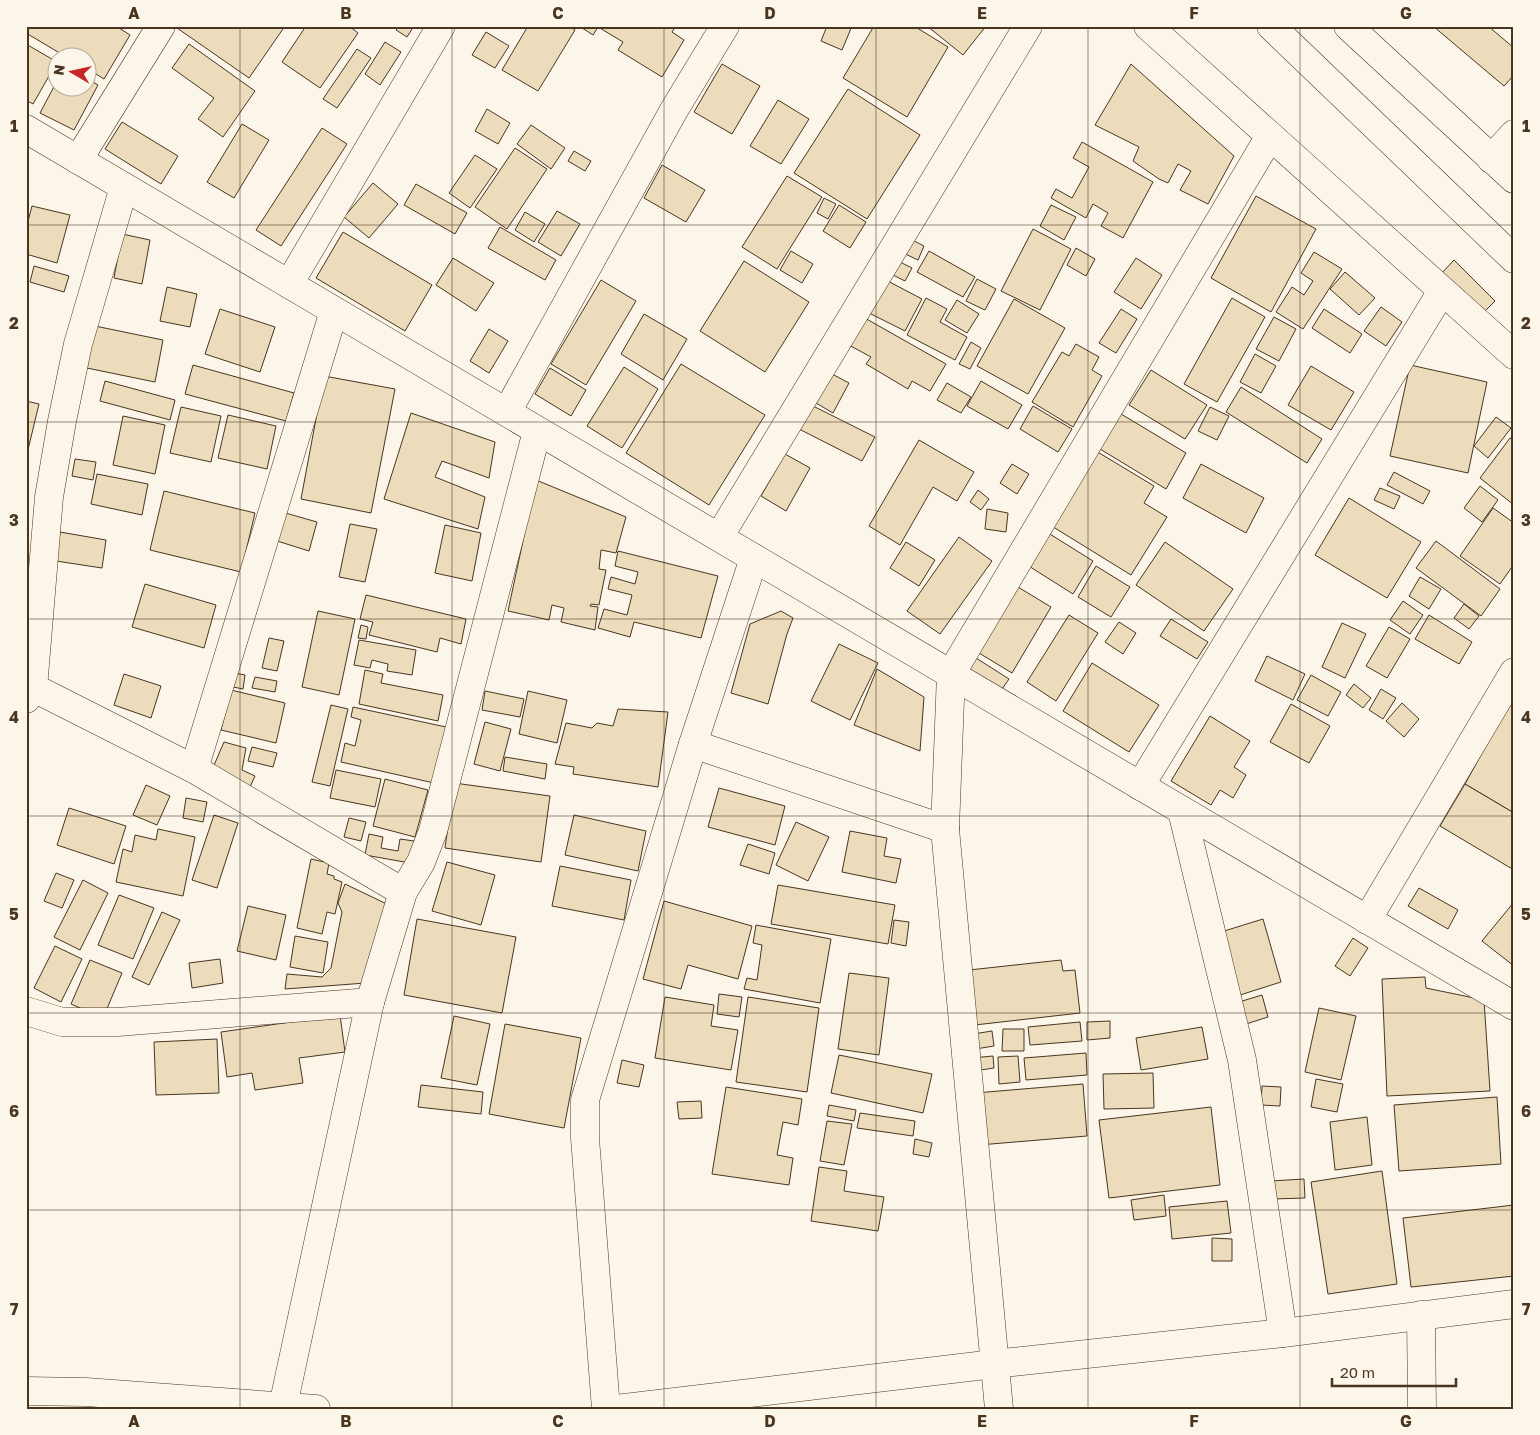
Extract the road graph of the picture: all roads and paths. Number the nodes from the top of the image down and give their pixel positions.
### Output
1 (161, 26) edge
2 (441, 26) edge
3 (725, 26) edge
4 (1028, 26) edge
5 (1148, 26) edge
6 (1271, 26) edge
7 (1348, 26) edge
8 (26, 129) edge
9 (1514, 134) edge
10 (1270, 136) junction
11 (1492, 159) junction
12 (78, 160) junction
13 (1514, 179) edge
14 (124, 187) junction
15 (1514, 259) edge
16 (289, 284) junction
17 (1442, 291) junction
18 (334, 311) junction
19 (1514, 355) edge
20 (507, 412) junction
21 (537, 430) junction
22 (719, 537) junction
23 (754, 558) junction
24 (1514, 672) edge
25 (951, 674) junction
26 (28, 690) edge
27 (693, 744) junction
28 (194, 769) junction
29 (1140, 786) junction
30 (1182, 811) junction
31 (946, 829) junction
32 (403, 892) junction
33 (1367, 920) junction
34 (370, 1002) junction
35 (1514, 1006) edge
36 (26, 1011) edge
37 (1514, 1304) edge
38 (1421, 1315) junction
39 (1282, 1333) junction
40 (994, 1364) junction
41 (26, 1391) edge
42 (714, 1403) edge
43 (283, 1406) junction
44 (316, 1409) edge
45 (606, 1409) edge
46 (616, 1409) edge
47 (998, 1409) edge
48 (1422, 1409) edge

1 - 12 street
2 - 16 street
3 - 20 street
4 - 22 street
5 - 10 street
6 - 15 street
7 - 11 street
8 - 12 street
9 - 11 street
10 - 17 street
10 - 25 street
11 - 13 street
12 - 14 street
14 - 16 street
14 - 26 street
16 - 18 street
17 - 19 street
17 - 29 street
18 - 20 street
18 - 28 street
20 - 21 street
21 - 22 street
21 - 32 street
22 - 23 street
23 - 25 street
23 - 27 street
24 - 33 street
25 - 29 street
25 - 31 street
26 - 28 street
27 - 31 street
27 - 45 street
28 - 32 street
29 - 30 street
30 - 33 street
30 - 39 street
31 - 40 street
32 - 34 street
33 - 35 street
34 - 36 street
34 - 43 street
37 - 38 street
38 - 39 street
38 - 48 street
39 - 40 street
40 - 42 street
40 - 47 street
41 - 43 street
42 - 46 street
43 - 44 street

